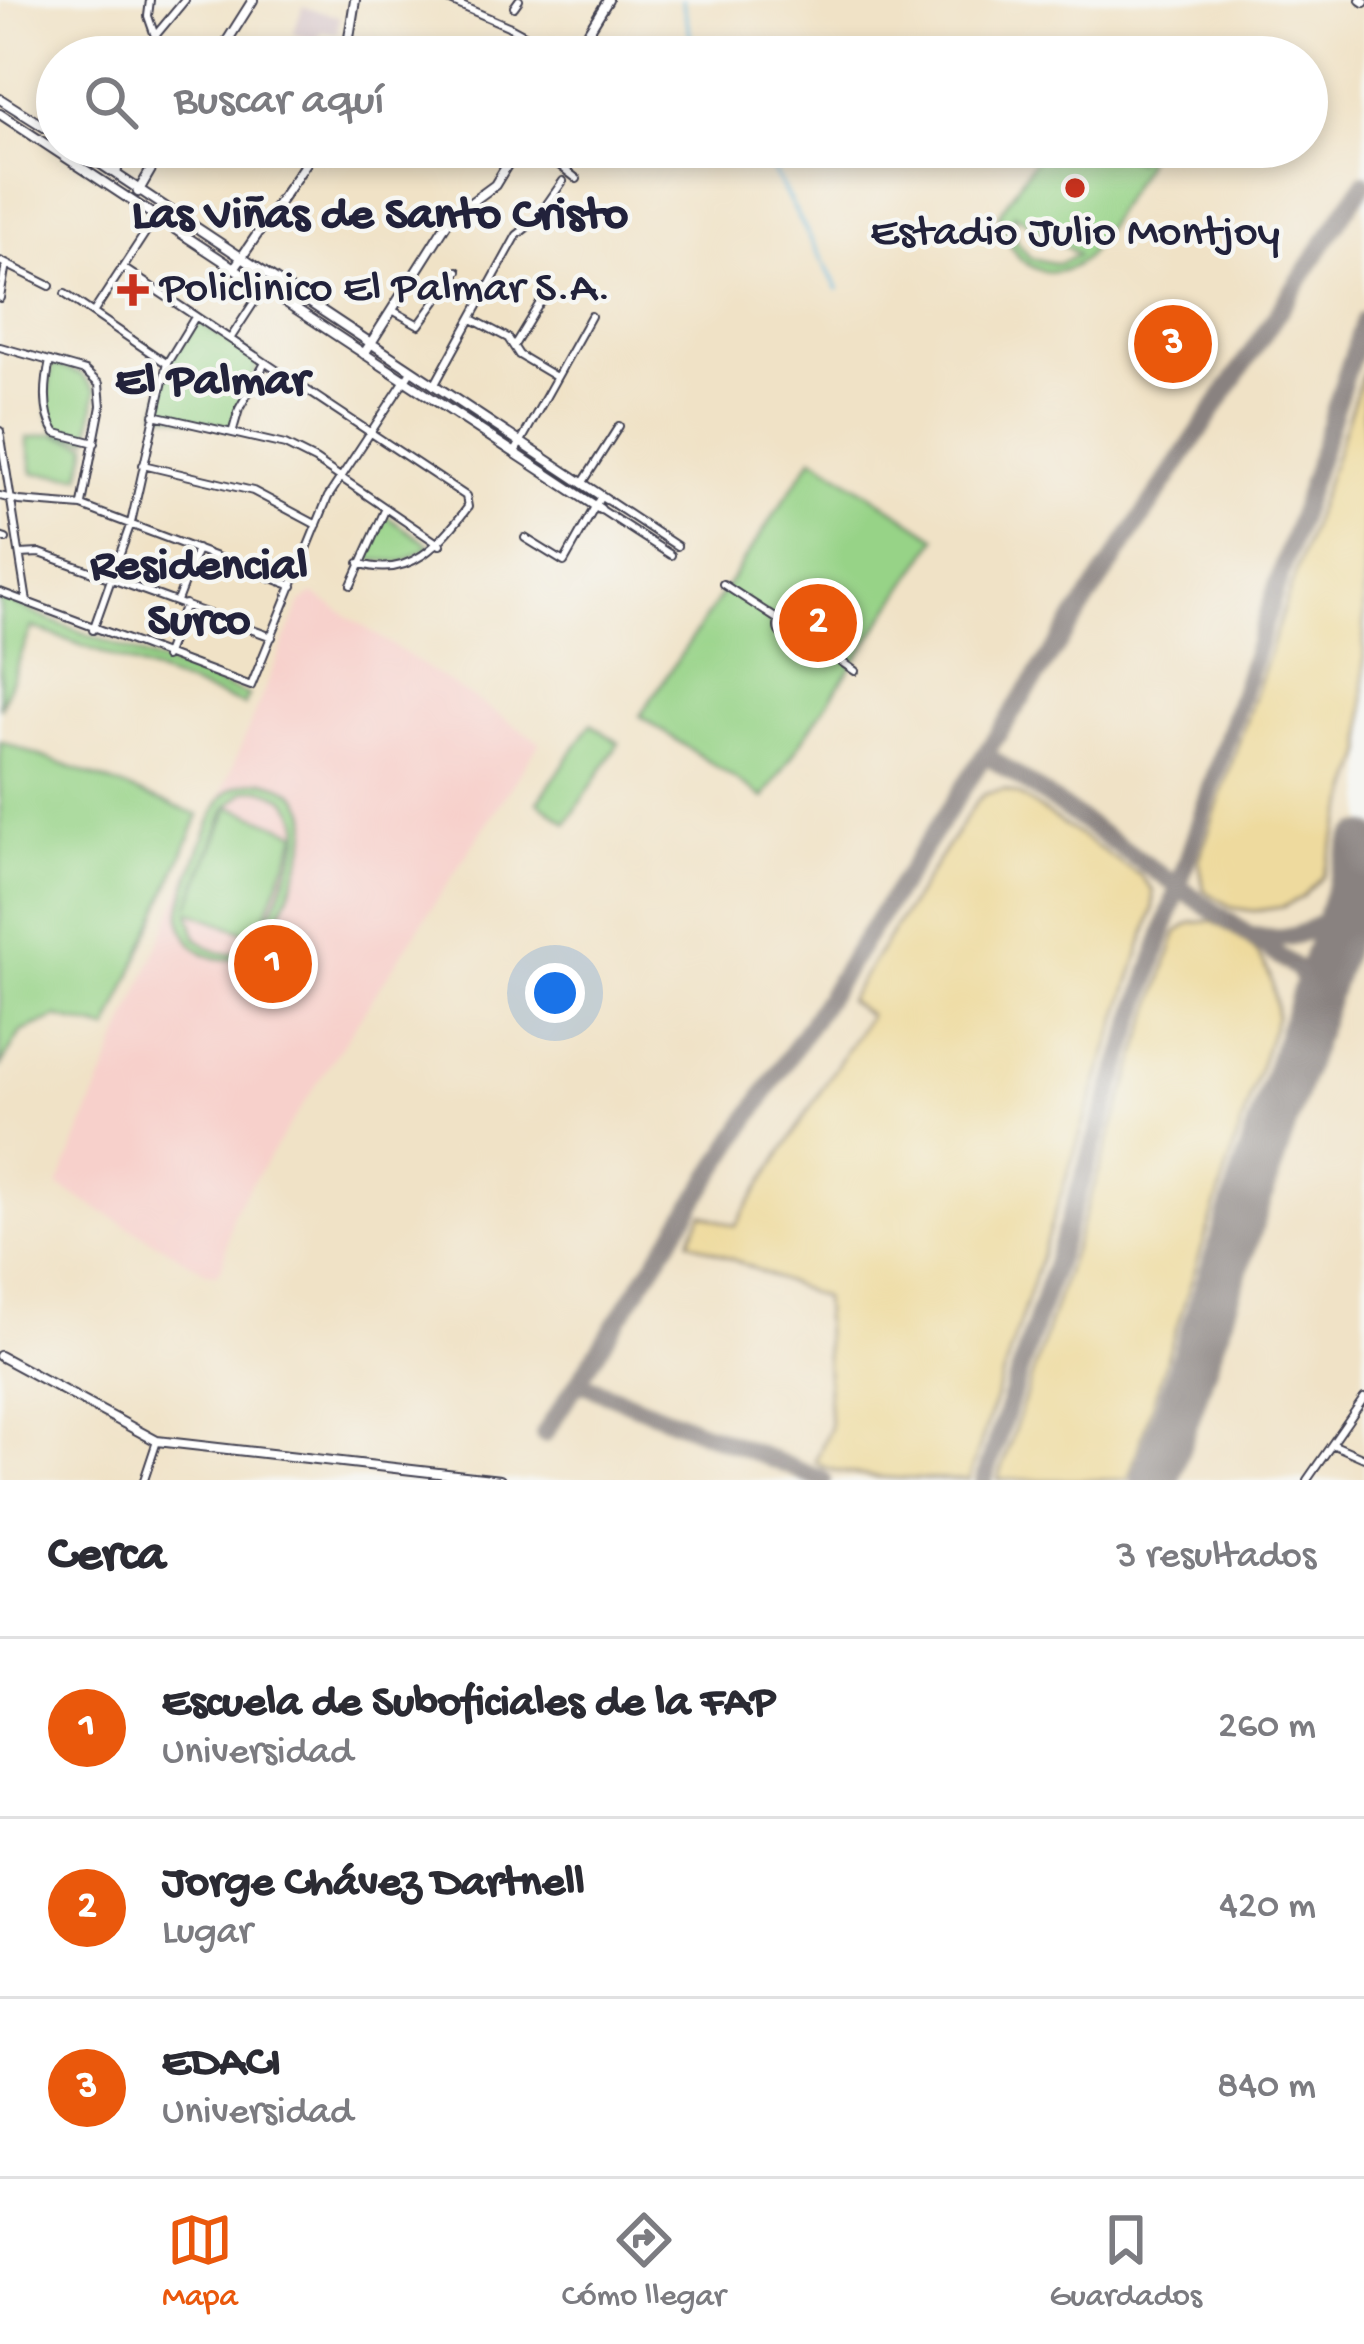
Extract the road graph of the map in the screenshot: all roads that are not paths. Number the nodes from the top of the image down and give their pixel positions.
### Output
1 (150, 0) edge
2 (184, 0) edge
3 (253, 0) edge
4 (355, 0) edge
5 (448, 0) edge
6 (608, 0) edge
7 (155, 36) joint
8 (231, 36) edge
9 (350, 36) edge
10 (528, 36) edge
11 (583, 36) edge
12 (0, 99) edge
13 (0, 114) edge
14 (36, 122) edge
15 (36, 138) edge
16 (81, 168) edge
17 (108, 168) edge
18 (118, 168) edge
19 (152, 168) edge
20 (303, 168) edge
21 (505, 168) edge
22 (563, 168) edge
23 (117, 174) junction
24 (577, 179) dead end
25 (562, 182) dead end
26 (139, 189) junction
27 (133, 203) junction
28 (155, 218) junction
29 (241, 258) junction
30 (3, 262) edge
31 (235, 267) junction
32 (123, 268) junction
33 (458, 271) dead end
34 (50, 286) dead end
35 (264, 287) junction
36 (547, 290) dead end
37 (64, 294) dead end
38 (0, 298) edge
39 (392, 310) junction
40 (93, 313) junction
41 (591, 316) dead end
42 (195, 317) junction
43 (472, 320) junction
44 (229, 340) junction
45 (370, 343) junction
46 (514, 346) junction
47 (0, 347) edge
48 (364, 354) junction
49 (50, 361) junction
50 (167, 363) junction
51 (265, 363) junction
52 (411, 371) junction
53 (556, 377) junction
54 (404, 381) junction
55 (434, 386) junction
56 (154, 415) junction
57 (619, 426) dead end
58 (0, 430) edge
59 (233, 431) junction
60 (369, 434) junction
61 (95, 443) junction
62 (518, 448) junction
63 (143, 465) junction
64 (339, 477) junction
65 (576, 484) junction
66 (0, 496) edge
67 (11, 500) junction
68 (601, 502) junction
69 (82, 506) junction
70 (386, 508) junction
71 (130, 523) junction
72 (317, 524) junction
73 (525, 538) dead end
74 (440, 544) junction
75 (677, 546) dead end
76 (197, 550) junction
77 (20, 554) junction
78 (671, 555) dead end
79 (359, 563) junction
80 (112, 578) junction
81 (351, 584) dead end
82 (723, 584) dead end
83 (293, 586) junction
84 (0, 592) edge
85 (27, 602) junction
86 (181, 602) junction
87 (780, 621) junction
88 (93, 630) junction
89 (797, 632) junction
90 (272, 637) junction
91 (165, 657) junction
92 (855, 671) dead end
93 (0, 1356) edge
94 (1364, 1398) edge
95 (157, 1442) junction
96 (1332, 1444) junction
97 (1364, 1458) edge
98 (1315, 1471) junction
99 (144, 1480) edge
100 (500, 1480) edge
101 (1307, 1480) edge
102 (1327, 1480) edge

1 - 7 street
2 - 7 street
3 - 8 main road
4 - 9 main road
5 - 10 street
6 - 11 main road
12 - 14 main road
13 - 15 main road
16 - 27 main road
17 - 23 main road
18 - 23 street
19 - 26 main road
20 - 29 main road
21 - 39 main road
22 - 24 street
23 - 26 main road
25 - 43 street
26 - 27 main road
26 - 29 main road
27 - 28 main road
28 - 31 main road
28 - 32 street
29 - 31 main road
29 - 45 main road
30 - 34 street
30 - 38 street
31 - 35 main road
32 - 40 street
32 - 42 street
33 - 39 street
35 - 44 street
35 - 48 main road
36 - 46 street
37 - 40 street
39 - 45 main road
40 - 50 street
41 - 53 street
42 - 44 street
42 - 50 street
43 - 46 street
43 - 55 street
44 - 51 street
45 - 48 main road
45 - 52 main road
46 - 53 street
47 - 49 street
48 - 54 main road
49 - 61 street
49 - 61 street
50 - 56 street
51 - 59 street
51 - 60 street
52 - 54 street
52 - 55 main road
53 - 62 street
54 - 60 street
54 - 62 main road
55 - 62 main road
56 - 59 street
56 - 63 street
57 - 65 street
58 - 67 street
59 - 64 street
60 - 64 street
60 - 74 street
61 - 69 street
62 - 65 main road
63 - 71 street
63 - 72 street
64 - 70 street
64 - 72 street
65 - 68 main road
66 - 67 street
67 - 69 street
67 - 77 street
68 - 73 street
68 - 75 street
68 - 78 street
69 - 71 street
70 - 74 street
70 - 79 street
71 - 76 street
71 - 80 street
72 - 83 street
74 - 79 street
76 - 83 street
76 - 86 street
77 - 80 street
77 - 85 street
79 - 81 street
80 - 86 street
80 - 88 street
82 - 87 street
83 - 90 street
84 - 85 street
85 - 88 street
86 - 90 street
86 - 91 street
87 - 89 street
87 - 89 street
88 - 91 street
89 - 92 street
90 - 91 street
93 - 95 main road
94 - 96 street
95 - 99 street
95 - 100 main road
96 - 97 street
96 - 98 street
98 - 101 street
98 - 102 street

